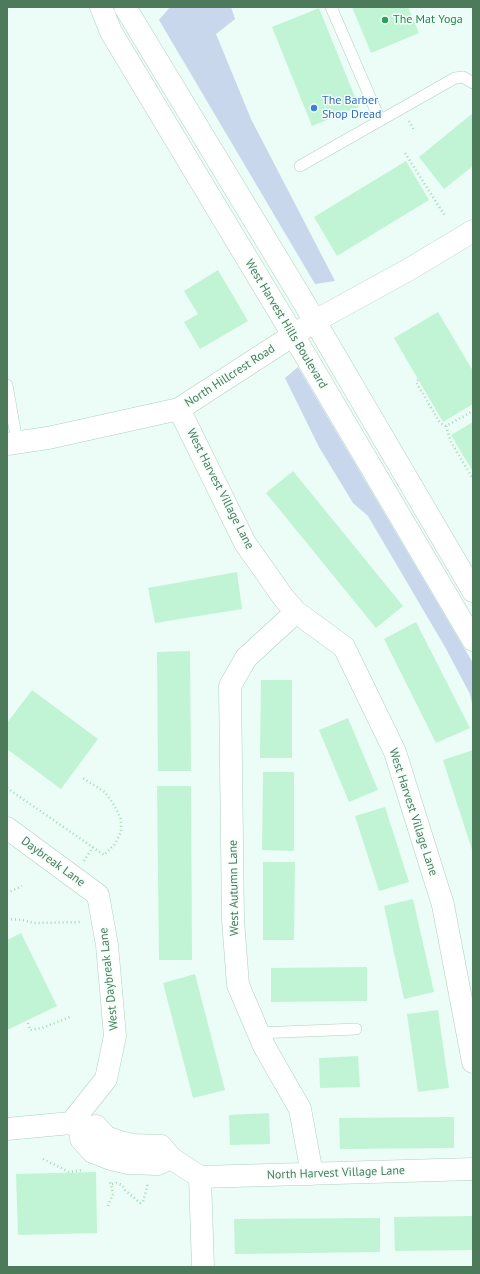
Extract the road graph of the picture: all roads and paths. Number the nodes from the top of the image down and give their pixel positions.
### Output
1 (101, 7) edge
2 (126, 7) edge
3 (331, 7) edge
4 (473, 83) edge
5 (380, 120) junction
6 (405, 154) dead end
7 (300, 166) dead end
8 (445, 216) dead end
9 (473, 231) edge
10 (315, 321) junction
11 (293, 335) junction
12 (418, 380) dead end
13 (7, 385) edge
14 (179, 409) junction
15 (473, 411) edge
16 (446, 426) junction
17 (12, 443) edge
18 (473, 479) edge
19 (473, 591) edge
20 (296, 612) junction
21 (473, 640) edge
22 (81, 777) dead end
23 (7, 788) edge
24 (7, 828) edge
25 (22, 886) dead end
26 (7, 894) edge
27 (98, 895) joint
28 (7, 919) edge
29 (88, 922) dead end
30 (70, 1017) dead end
31 (28, 1023) dead end
32 (356, 1029) dead end
33 (258, 1033) junction
34 (473, 1062) edge
35 (76, 1126) junction
36 (7, 1130) edge
37 (43, 1159) dead end
38 (473, 1169) edge
39 (87, 1170) dead end
40 (312, 1174) junction
41 (200, 1177) junction
42 (107, 1178) dead end
43 (149, 1179) dead end
44 (111, 1184) junction
45 (108, 1206) dead end
46 (203, 1267) edge

1 - 11 street, West Harvest Hills Boulevard
2 - 10 street
3 - 5 lane
4 - 5 lane
5 - 7 lane
6 - 8 path
9 - 10 street, North Hillcrest Road
10 - 11 street, North Hillcrest Road
10 - 19 street
11 - 14 street, North Hillcrest Road
11 - 21 street, West Harvest Hills Boulevard
12 - 16 path
13 - 17 lane
14 - 17 street, North Hillcrest Road
14 - 20 street, West Harvest Village Lane
15 - 16 path
16 - 18 path
20 - 33 street, West Autumn Lane
20 - 34 street, West Harvest Village Lane
22 - 23 path
24 - 27 street, Daybreak Lane
25 - 26 path
27 - 35 street, West Daybreak Lane
28 - 29 path
30 - 31 path
32 - 33 lane
33 - 40 street, West Autumn Lane
35 - 36 street
35 - 41 street
37 - 39 path
38 - 40 street, North Harvest Village Lane
40 - 41 street, North Harvest Village Lane
41 - 46 street
42 - 44 path
43 - 44 path
44 - 45 path

